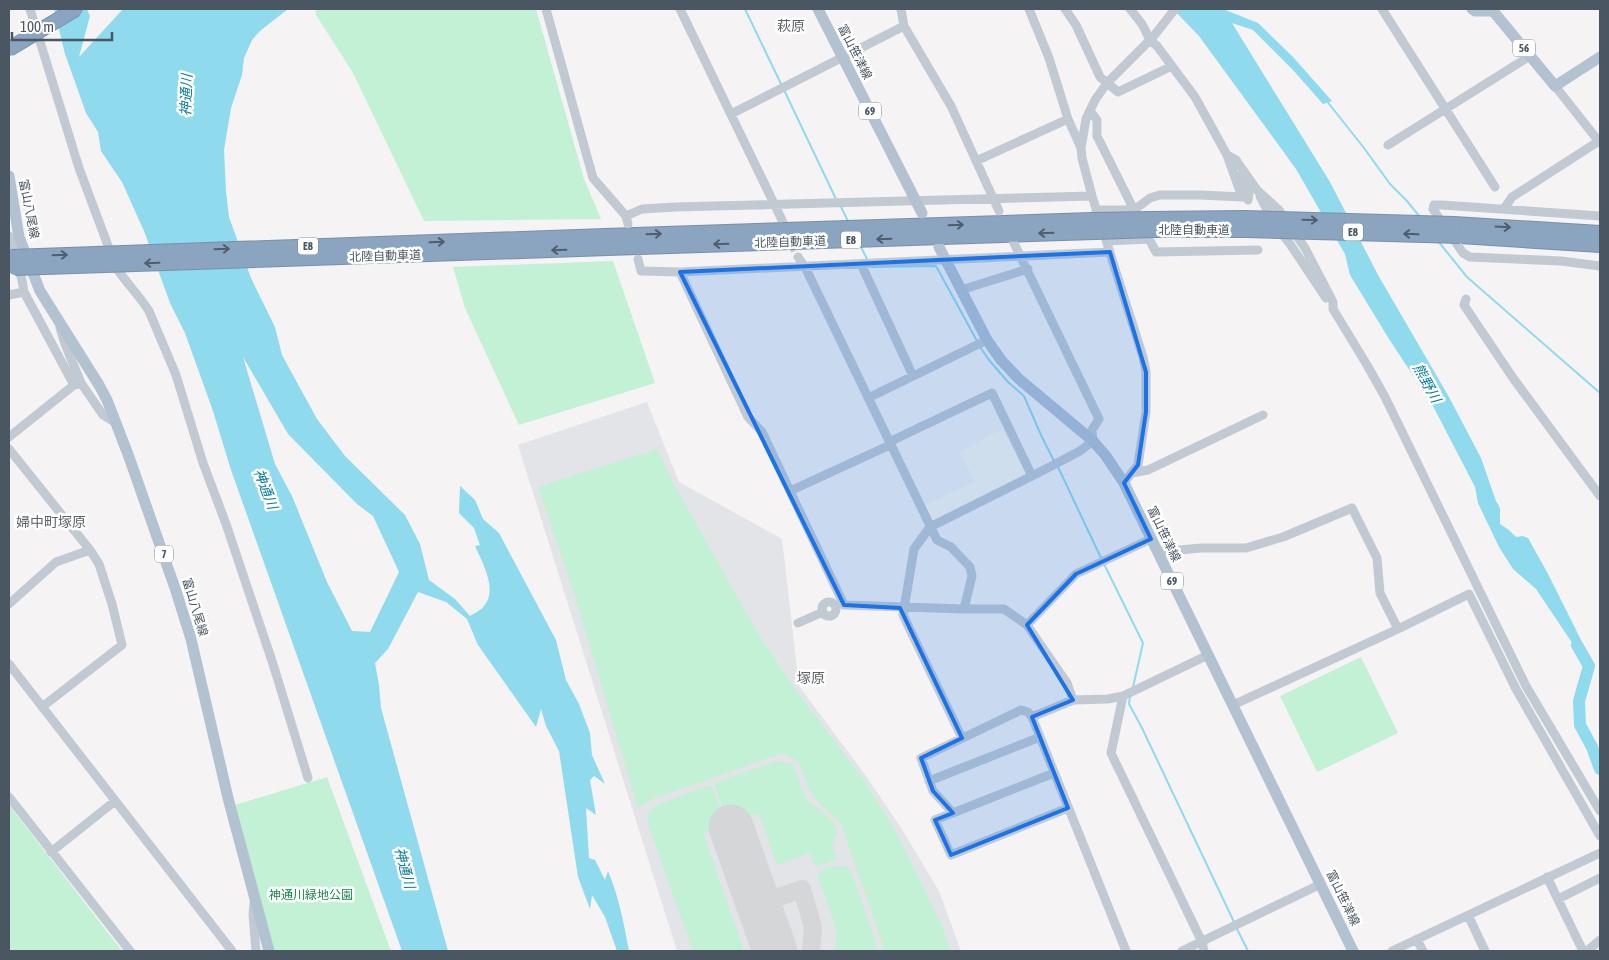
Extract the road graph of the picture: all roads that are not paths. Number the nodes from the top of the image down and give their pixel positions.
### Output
1 (30, 9) edge
2 (59, 9) edge
3 (76, 9) edge
4 (546, 9) edge
5 (680, 9) edge
6 (818, 9) edge
7 (901, 9) edge
8 (1029, 9) edge
9 (1066, 9) edge
10 (1130, 9) edge
11 (1175, 9) edge
12 (1382, 9) edge
13 (1472, 9) edge
14 (1492, 10) edge
15 (904, 26) junction
16 (1151, 38) junction
17 (9, 39) edge
18 (9, 49) edge
19 (1530, 56) junction
20 (1600, 57) edge
21 (842, 58) junction
22 (1172, 66) junction
23 (1107, 82) junction
24 (1555, 86) junction
25 (1446, 109) junction
26 (1090, 111) junction
27 (731, 114) junction
28 (1068, 120) junction
29 (1600, 142) edge
30 (1388, 145) dead end
31 (1081, 148) junction
32 (1227, 155) junction
33 (976, 161) junction
34 (1234, 175) junction
35 (9, 176) edge
36 (1495, 187) dead end
37 (1092, 196) junction
38 (993, 198) junction
39 (1248, 200) dead end
40 (916, 201) junction
41 (775, 205) junction
42 (1504, 209) junction
43 (1134, 210) junction
44 (999, 211) dead end
45 (922, 214) dead end
46 (1600, 216) edge
47 (781, 218) tunnel mouth
48 (1094, 220) junction
49 (1151, 229) junction
50 (1457, 230) junction
51 (1600, 233) edge
52 (9, 236) edge
53 (1014, 241) dead end
54 (1107, 241) junction
55 (1600, 245) edge
56 (939, 247) dead end
57 (1258, 250) dead end
58 (1110, 252) junction
59 (798, 257) tunnel mouth
60 (1022, 257) junction
61 (638, 259) dead end
62 (946, 260) junction
63 (11, 262) edge
64 (861, 264) junction
65 (1600, 266) edge
66 (805, 267) junction
67 (1028, 269) junction
68 (680, 272) junction
69 (961, 290) junction
70 (24, 292) junction
71 (9, 294) edge
72 (1466, 299) dead end
73 (57, 318) junction
74 (987, 340) junction
75 (913, 376) junction
76 (78, 384) junction
77 (868, 398) junction
78 (1263, 414) dead end
79 (116, 423) junction
80 (9, 437) edge
81 (1092, 441) junction
82 (890, 443) junction
83 (9, 449) edge
84 (1132, 472) junction
85 (1032, 476) junction
86 (1124, 483) junction
87 (790, 491) junction
88 (1600, 494) edge
89 (930, 527) junction
90 (1151, 539) junction
91 (90, 550) junction
92 (1158, 552) junction
93 (9, 604) edge
94 (839, 605) junction
95 (903, 608) junction
96 (964, 609) junction
97 (798, 623) dead end
98 (1027, 625) junction
99 (1398, 629) junction
100 (1208, 654) junction
101 (9, 664) edge
102 (1123, 696) junction
103 (1074, 700) junction
104 (1233, 705) junction
105 (42, 707) junction
106 (1032, 717) junction
107 (1040, 737) junction
108 (962, 738) junction
109 (1054, 773) junction
110 (308, 778) dead end
111 (929, 781) junction
112 (9, 798) edge
113 (115, 801) junction
114 (1068, 808) junction
115 (1600, 811) edge
116 (953, 813) junction
117 (1600, 836) edge
118 (51, 852) junction
119 (1600, 853) edge
120 (1547, 877) junction
121 (1600, 878) edge
122 (1321, 884) junction
123 (1558, 898) junction
124 (254, 900) junction
125 (1468, 915) junction
126 (1417, 940) junction
127 (1600, 940) edge
128 (1203, 947) edge
129 (130, 951) edge
130 (232, 951) edge
131 (256, 951) edge
132 (269, 951) edge
133 (1126, 951) edge
134 (1182, 951) edge
135 (1353, 951) edge
136 (1392, 951) edge
137 (1423, 951) edge
138 (1485, 951) edge
139 (1585, 951) edge

1 - 110 street
2 - 17 highway
3 - 18 highway, bridge
4 - 41 street
5 - 27 street
6 - 21 main road, 富山笹津線 / 69
7 - 15 street
8 - 28 street
9 - 23 street
10 - 16 street
11 - 16 street
12 - 25 street
13 - 14 main road, 56
14 - 19 main road, 56
15 - 21 street
15 - 33 street
16 - 22 street
16 - 23 street
19 - 24 main road, 56
19 - 25 street
20 - 24 main road
21 - 27 street
21 - 40 main road, 富山笹津線 / 69
22 - 23 street
22 - 32 street
23 - 26 street
24 - 29 street
25 - 30 street
25 - 36 street
26 - 31 street
26 - 43 street
27 - 41 street
28 - 31 street
28 - 33 street
29 - 42 street
31 - 37 street
32 - 34 street
32 - 115 street
33 - 38 street
34 - 39 street
34 - 43 street
35 - 73 main road, 富山八尾線 / 7
37 - 38 street
37 - 48 street
38 - 40 street
38 - 44 street
40 - 41 street
40 - 45 main road, 富山笹津線 / 69
41 - 47 street
42 - 46 street
42 - 65 street
43 - 48 street
43 - 49 street
48 - 49 highway, 北陸自動車道 / E8, bridge
48 - 54 street
48 - 63 highway, 北陸自動車道 / E8, bridge
49 - 50 highway, 北陸自動車道 / E8, bridge
49 - 54 street
49 - 57 street
50 -> 51 highway, 北陸自動車道 / E8
50 - 55 highway, 北陸自動車道 / E8
52 - 70 street
53 - 60 street
54 - 58 street
56 - 62 main road, 富山笹津線 / 69
58 - 60 street
58 - 84 street
59 - 66 street
60 - 62 street
60 - 67 street
61 - 68 street
62 - 64 street
62 - 69 main road, 富山笹津線 / 69
64 - 66 street
64 - 75 street
66 - 68 street
66 - 77 street
67 - 69 street
67 - 81 street
68 - 87 street
69 - 74 main road, 富山笹津線 / 69
70 - 71 street
70 - 76 street
72 - 88 street
73 - 76 street
73 - 79 main road, 富山八尾線 / 7
74 - 75 street
74 - 81 main road, 富山笹津線 / 69
75 - 77 street
76 - 79 street
76 - 80 street
77 - 82 street
78 - 84 street
79 - 124 main road, 富山八尾線 / 7
81 - 85 street
81 - 86 main road, 富山笹津線 / 69
82 - 85 street
82 - 87 street
82 - 89 street
83 - 91 street
84 - 86 street
85 - 89 street
86 - 90 main road, 富山笹津線 / 69
87 - 94 street
89 - 95 street
89 - 96 street
90 - 92 main road, 富山笹津線 / 69
90 - 98 street
91 - 93 street
91 - 105 street
92 - 99 street
92 - 100 main road, 富山笹津線 / 69
94 - 95 street
94 - 97 street
95 - 96 street
95 - 108 street
96 - 98 street
98 - 103 street
99 - 104 street
99 - 117 street
100 - 102 street
100 - 104 main road, 富山笹津線 / 69
101 - 105 street
102 - 103 street
102 - 128 street
103 - 106 street
104 - 122 main road, 富山笹津線 / 69
105 - 113 street
106 - 107 street
106 - 108 street
107 - 109 street
107 - 111 street
108 - 111 street
109 - 114 street
109 - 116 street
111 - 116 street
112 - 118 street
113 - 118 street
113 - 130 street
114 - 116 street
114 - 133 street
118 - 129 street
119 - 120 street
120 - 123 street
120 - 125 street
121 - 123 street
122 - 128 street
122 - 135 main road, 富山笹津線 / 69
123 - 139 street
124 - 131 street
124 - 132 main road, 富山八尾線 / 7
125 - 126 street
125 - 138 street
126 - 136 street
126 - 137 street
127 - 139 street
128 - 134 street

